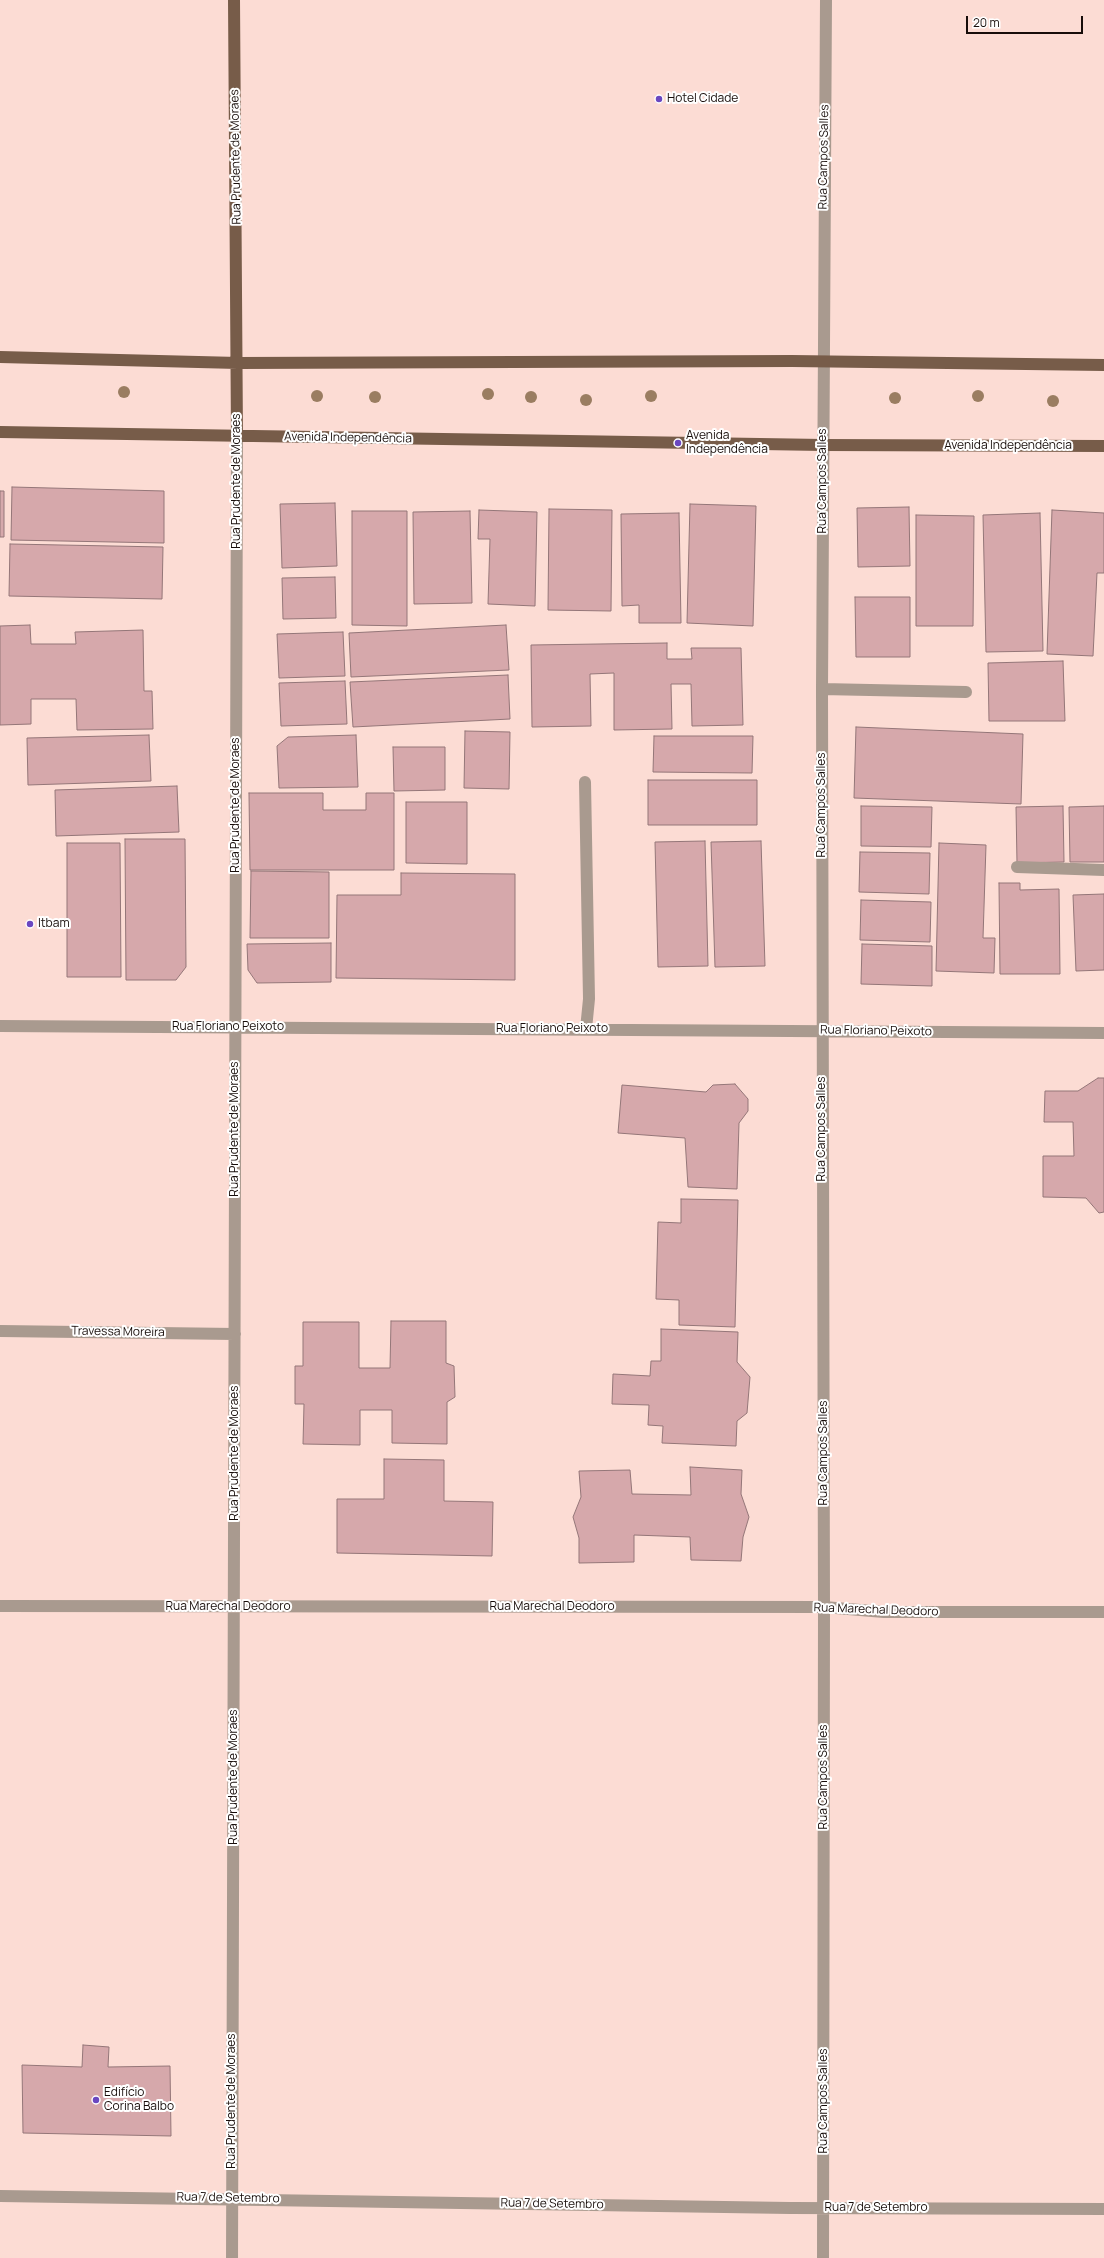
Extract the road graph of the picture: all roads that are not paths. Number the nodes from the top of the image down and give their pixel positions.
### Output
1 (234, 0) edge
2 (826, 0) edge
3 (0, 357) edge
4 (823, 362) junction
5 (238, 363) junction
6 (1104, 365) edge
7 (0, 432) edge
8 (237, 436) junction
9 (823, 445) junction
10 (1104, 446) edge
11 (822, 689) junction
12 (966, 692) dead end
13 (585, 782) dead end
14 (1017, 867) dead end
15 (1104, 870) edge
16 (0, 1026) edge
17 (236, 1028) junction
18 (586, 1029) junction
19 (822, 1030) junction
20 (1104, 1033) edge
21 (0, 1331) edge
22 (235, 1334) junction
23 (0, 1606) edge
24 (235, 1607) junction
25 (824, 1607) junction
26 (1104, 1612) edge
27 (0, 2196) edge
28 (231, 2198) junction
29 (824, 2208) junction
30 (1104, 2209) edge
31 (232, 2258) edge
32 (823, 2258) edge

1 - 5 main road, Rua Prudente de Moraes
2 - 4 street, Rua Campos Salles
3 - 5 main road
4 - 5 main road
4 - 6 main road
4 - 9 street, Rua Campos Salles
5 - 8 main road, Rua Prudente de Moraes
7 - 8 main road, Avenida Independência
8 - 9 main road, Avenida Independência
8 - 17 street, Rua Prudente de Moraes
9 - 10 main road, Avenida Independência
9 - 11 street, Rua Campos Salles
11 - 12 street
11 - 19 street, Rua Campos Salles
13 - 18 street
14 - 15 street
16 - 17 street, Rua Floriano Peixoto
17 - 18 street, Rua Floriano Peixoto
17 - 22 street, Rua Prudente de Moraes
18 - 19 street, Rua Floriano Peixoto
19 - 20 street, Rua Floriano Peixoto
19 - 25 street, Rua Campos Salles
21 - 22 street, Travessa Moreira
22 - 24 street, Rua Prudente de Moraes
23 - 24 street, Rua Marechal Deodoro
24 - 25 street, Rua Marechal Deodoro
24 - 28 street, Rua Prudente de Moraes
25 - 26 street, Rua Marechal Deodoro
25 - 29 street, Rua Campos Salles
27 - 28 street, Rua 7 de Setembro
28 - 29 street, Rua 7 de Setembro
28 - 31 street, Rua Prudente de Moraes
29 - 30 street, Rua 7 de Setembro
29 - 32 street, Rua Campos Salles

